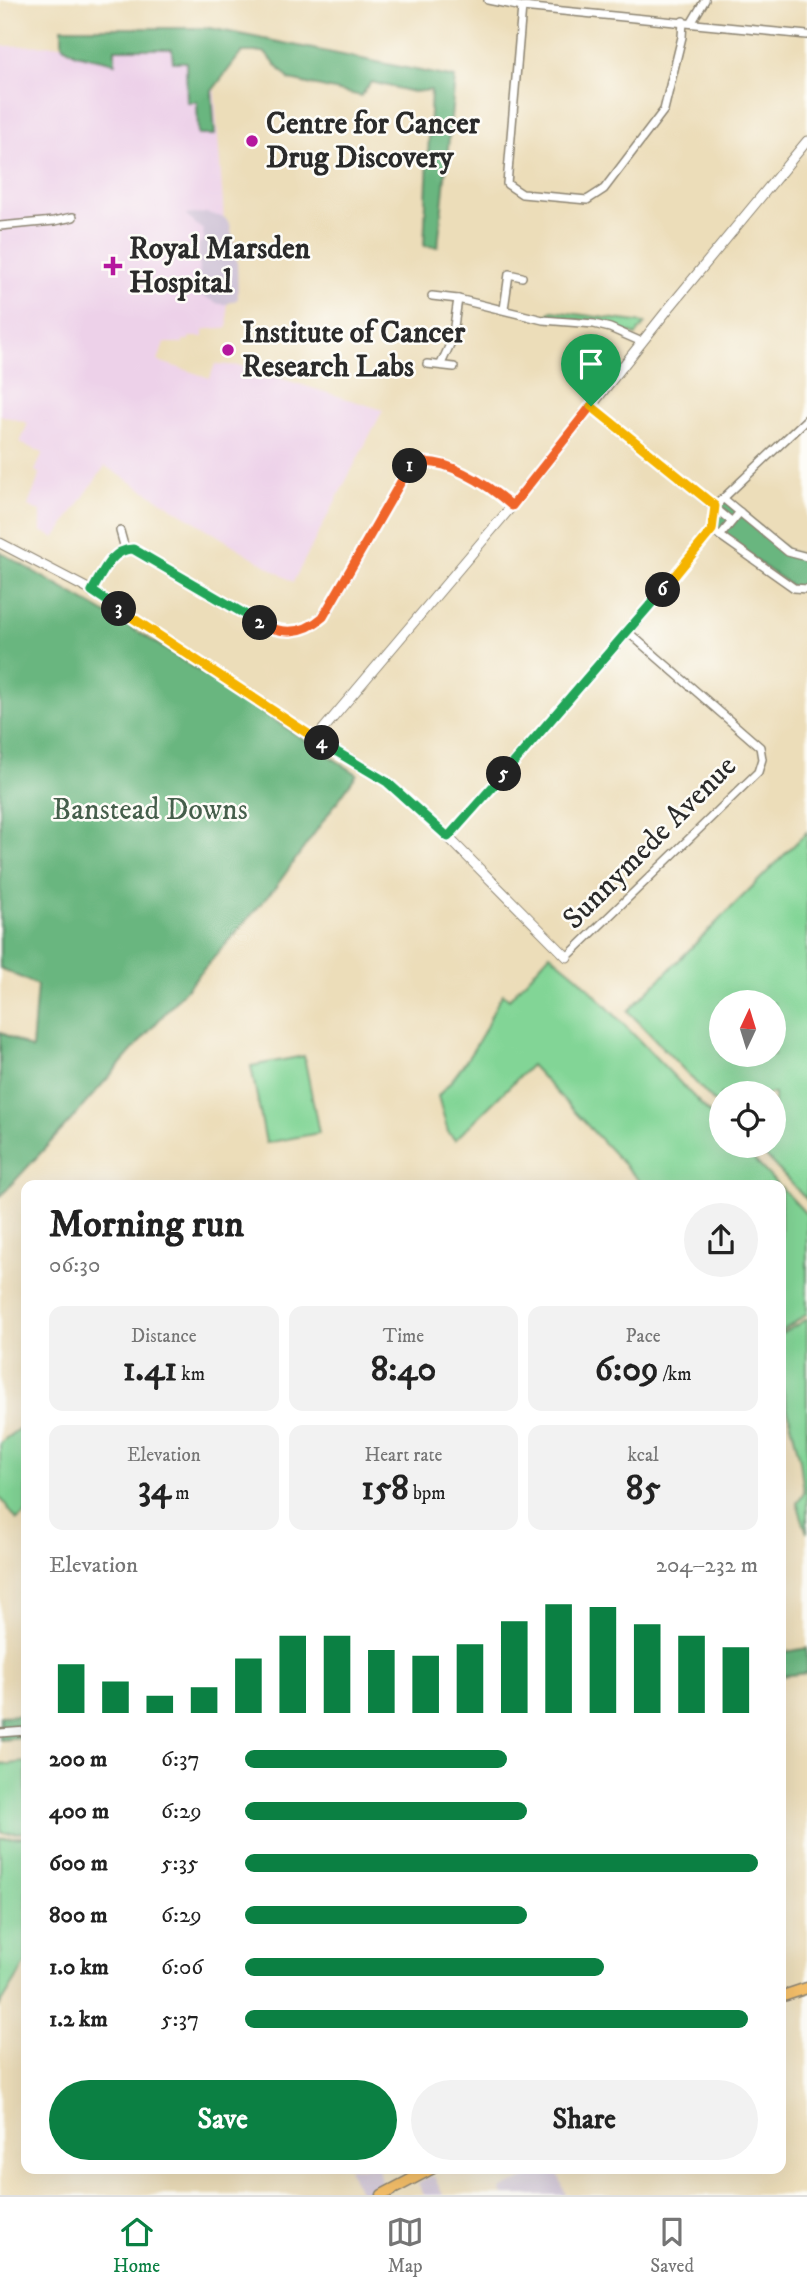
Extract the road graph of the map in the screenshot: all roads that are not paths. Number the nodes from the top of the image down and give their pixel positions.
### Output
1 (488, 0) edge
2 (705, 0) edge
3 (522, 7) junction
4 (682, 21) junction
5 (692, 22) junction
6 (807, 35) edge
7 (807, 141) edge
8 (73, 217) dead end
9 (0, 226) edge
10 (522, 277) dead end
11 (432, 296) dead end
12 (458, 299) junction
13 (504, 309) junction
14 (642, 342) junction
15 (427, 364) dead end
16 (442, 364) junction
17 (454, 367) dead end
18 (591, 406) junction
19 (807, 419) edge
20 (724, 499) junction
21 (512, 506) junction
22 (715, 506) junction
23 (740, 512) junction
24 (732, 521) junction
25 (712, 530) junction
26 (120, 531) dead end
27 (720, 536) junction
28 (0, 544) edge
29 (125, 549) junction
30 (807, 557) edge
31 (807, 589) edge
32 (92, 591) junction
33 (628, 632) junction
34 (315, 739) junction
35 (448, 837) junction
36 (567, 957) joint
37 (21, 1732) edge
38 (0, 1734) edge
39 (807, 1988) edge
40 (786, 1995) edge
41 (422, 2174) edge
42 (382, 2195) edge

1 - 3 street
2 - 5 street
3 - 4 street
3 - 4 street
4 - 5 street
5 - 6 street
7 - 14 street
8 - 9 street
10 - 13 street
11 - 12 street
12 - 13 street
12 - 16 street
13 - 14 street
14 - 18 street
15 - 16 street
16 - 17 street
18 - 21 street
18 - 22 street
19 - 20 street
20 - 22 street
20 - 23 street
21 - 29 street
21 - 34 street
22 - 24 street
22 - 25 street
23 - 24 street
23 - 30 street
24 - 27 street
25 - 27 street
25 - 33 street
26 - 29 street
27 - 31 street
28 - 32 street
29 - 32 street
32 - 34 street
33 - 35 street
33 - 36 street, Sunnymede Avenue
34 - 35 street
35 - 36 street
37 - 38 street
39 - 40 main road
41 - 42 main road

